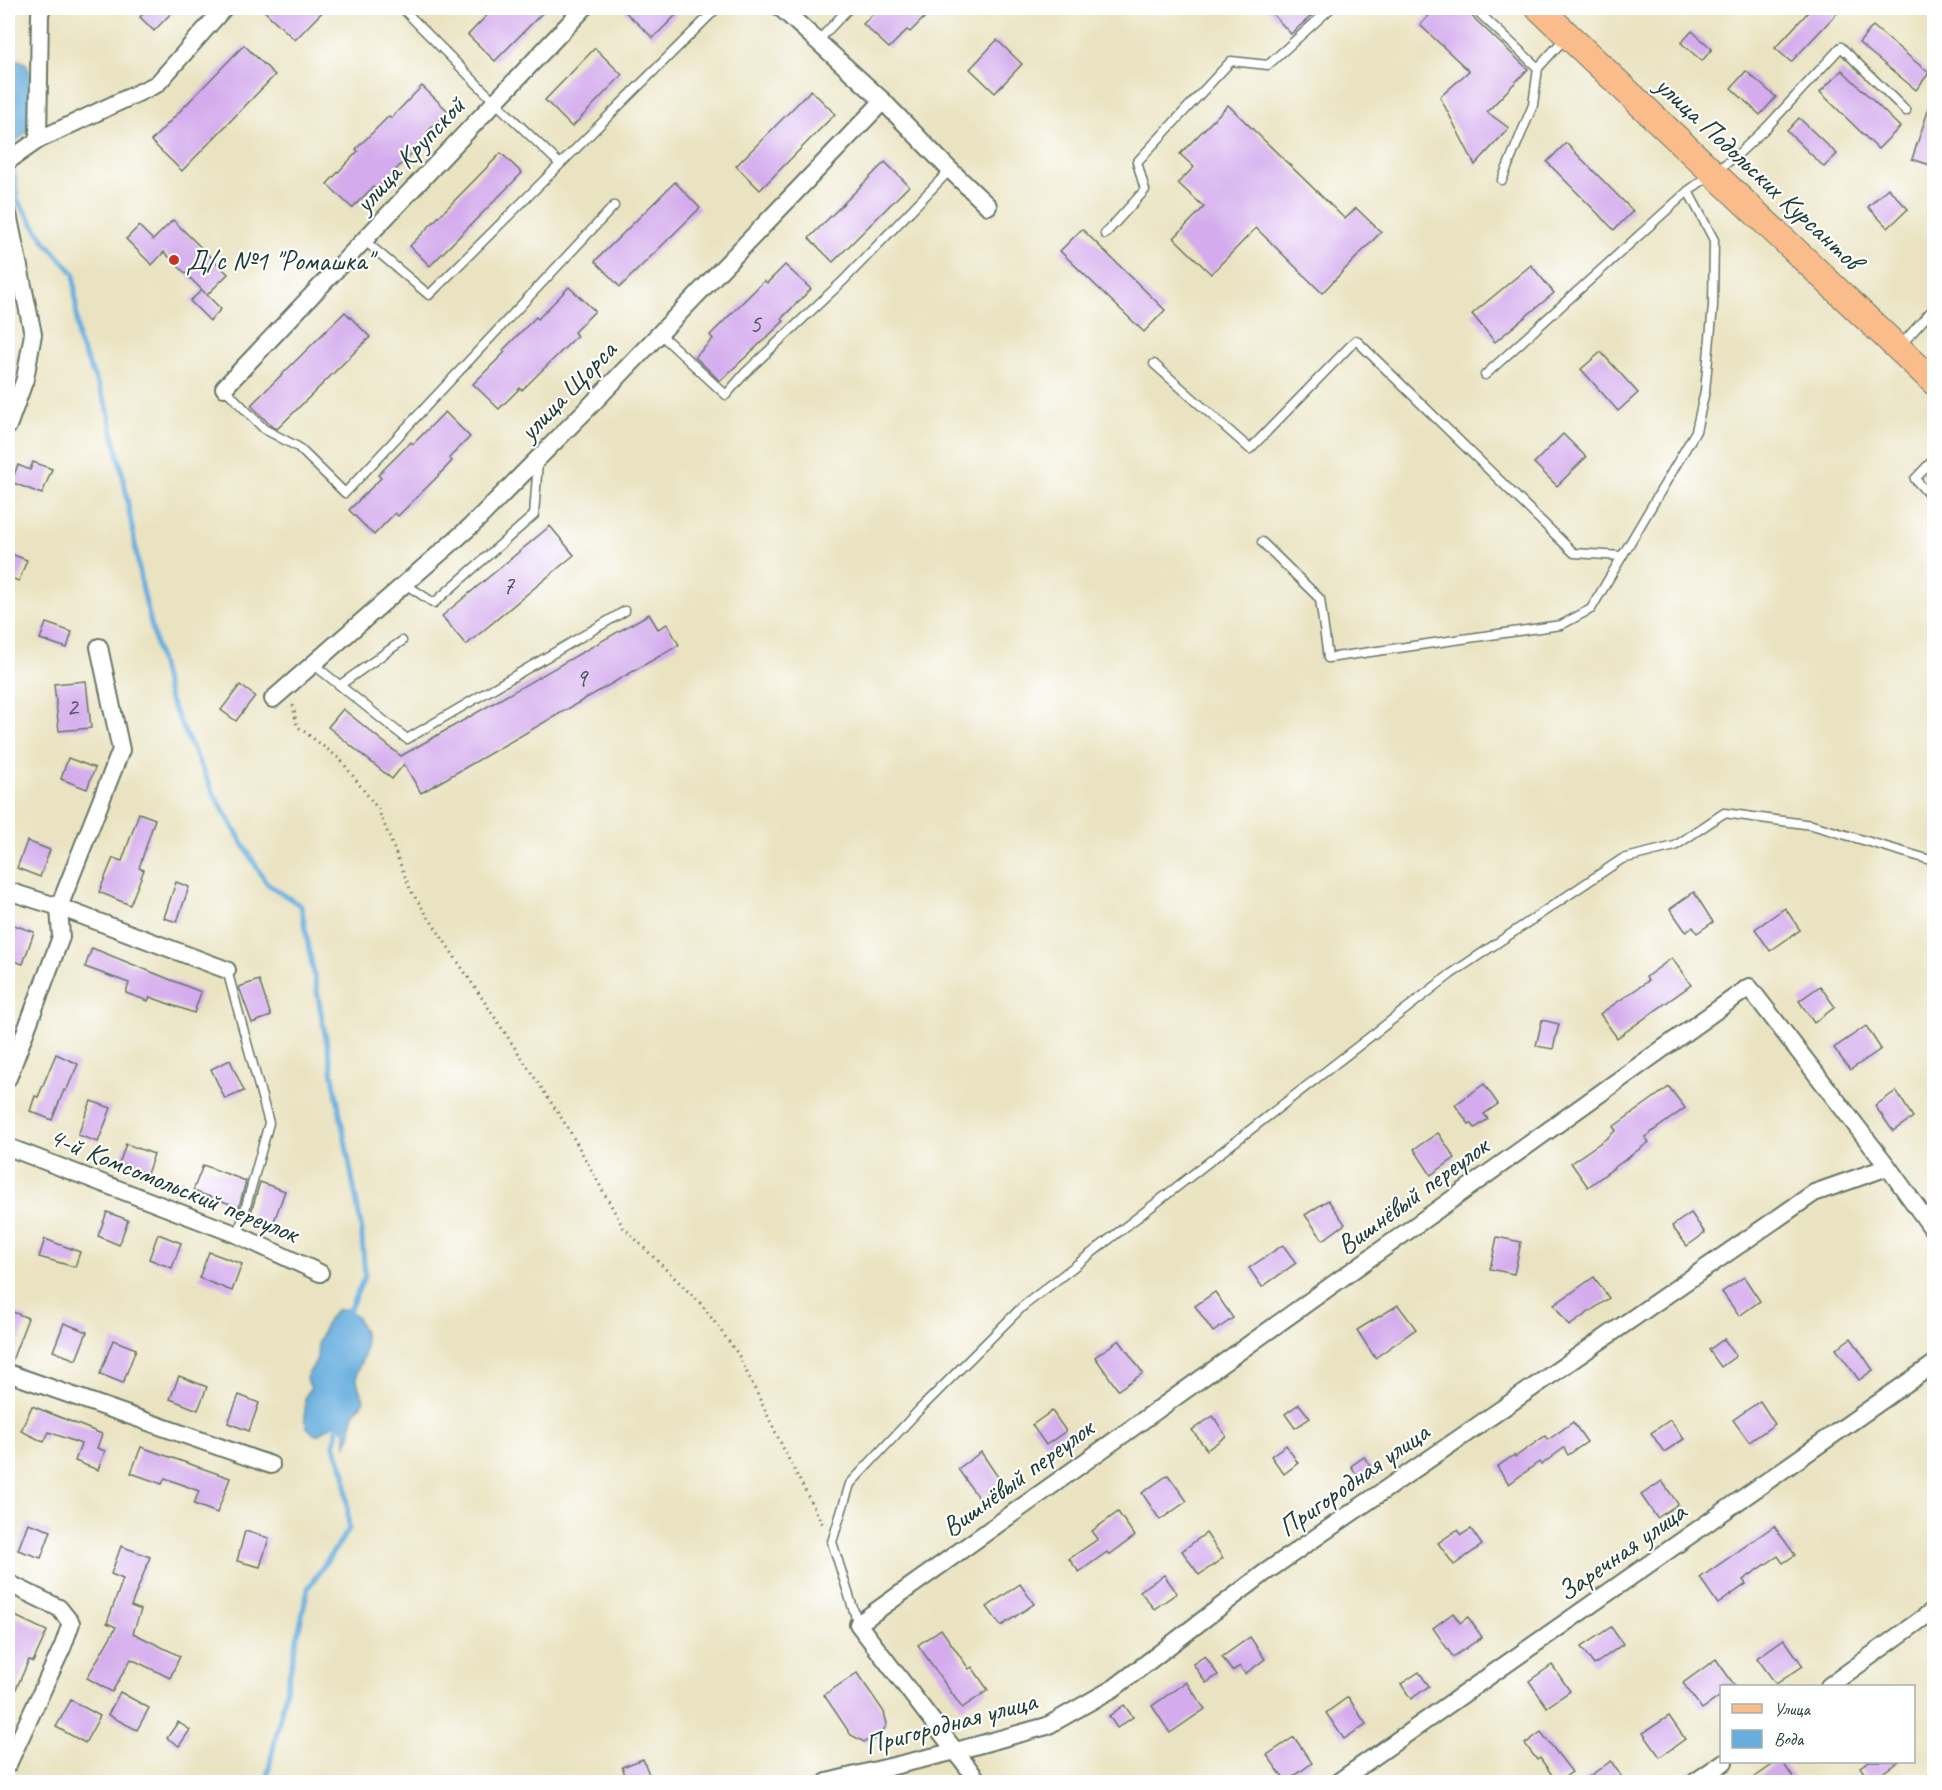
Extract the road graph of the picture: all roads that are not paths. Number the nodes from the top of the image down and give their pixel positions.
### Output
1 (42, 8) edge
2 (224, 8) edge
3 (402, 8) edge
4 (584, 8) edge
5 (717, 8) edge
6 (781, 8) edge
7 (849, 8) edge
8 (1331, 8) edge
9 (1474, 8) edge
10 (1539, 8) edge
11 (1568, 35) junction
12 (818, 41) junction
13 (1538, 68) junction
14 (883, 101) junction
15 (495, 102) junction
16 (1906, 111) dead end
17 (38, 140) junction
18 (8, 161) edge
19 (560, 164) junction
20 (950, 170) junction
21 (1714, 173) junction
22 (1502, 180) dead end
23 (1688, 191) junction
24 (614, 206) dead end
25 (988, 206) dead end
26 (8, 214) edge
27 (1106, 234) dead end
28 (365, 241) junction
29 (1935, 308) edge
30 (660, 334) junction
31 (1899, 348) junction
32 (1154, 364) dead end
33 (1485, 375) dead end
34 (1935, 382) edge
35 (224, 388) joint
36 (8, 426) edge
37 (539, 458) junction
38 (1935, 459) edge
39 (1935, 500) edge
40 (1262, 542) dead end
41 (1622, 556) junction
42 (405, 584) junction
43 (625, 611) dead end
44 (402, 641) dead end
45 (99, 647) dead end
46 (313, 664) junction
47 (340, 685) junction
48 (273, 699) dead end
49 (1935, 861) edge
50 (8, 891) edge
51 (59, 908) junction
52 (226, 970) joint
53 (8, 1078) edge
54 (8, 1147) edge
55 (1888, 1167) junction
56 (1935, 1231) edge
57 (238, 1235) junction
58 (320, 1273) dead end
59 (1935, 1365) edge
60 (8, 1373) edge
61 (271, 1465) dead end
62 (8, 1583) edge
63 (1935, 1610) edge
64 (858, 1624) junction
65 (1830, 1685) edge
66 (956, 1751) junction
67 (1721, 1763) edge
68 (8, 1764) edge
69 (827, 1782) edge
70 (979, 1782) edge
71 (1338, 1782) edge
72 (1695, 1782) edge

1 - 17 street
2 - 17 street
3 - 15 lane
4 - 15 street, улица Крупской
5 - 19 lane
6 - 12 street
7 - 12 lane
8 - 27 lane
9 - 13 lane
10 - 11 main road, улица Подольских Курсантов
11 - 13 lane
11 - 21 main road, улица Подольских Курсантов
12 - 14 street
13 - 22 lane
14 - 20 street
14 - 30 street, улица Щорса
15 - 19 lane
15 - 28 street, улица Крупской
16 - 21 lane
17 - 18 street
19 - 28 lane
20 - 25 street
20 - 30 lane
21 - 23 lane
21 - 31 main road, улица Подольских Курсантов
23 - 33 lane
23 - 41 lane
24 - 35 lane
26 - 36 street
28 - 35 street, улица Крупской
29 - 31 lane
30 - 37 street, улица Щорса
31 - 34 main road, улица Подольских Курсантов
32 - 41 lane
37 - 42 street, улица Щорса
37 - 42 lane
38 - 39 lane
40 - 41 lane
42 - 46 street, улица Щорса
43 - 47 lane
44 - 47 lane
45 - 51 street
46 - 47 lane
46 - 48 street, улица Щорса
49 - 64 lane
50 - 51 street
51 - 52 street
51 - 53 street
52 - 57 lane
54 - 57 street, 4-й Комсомольский переулок
55 - 56 street, Вишнёвый переулок
55 - 64 street, Вишнёвый переулок
55 - 66 street, Пригородная улица
57 - 58 street, 4-й Комсомольский переулок
59 - 71 street, Заречная улица
60 - 61 street
62 - 68 street
63 - 65 street
64 - 66 street
66 - 69 street, Пригородная улица
66 - 70 street
67 - 72 street

